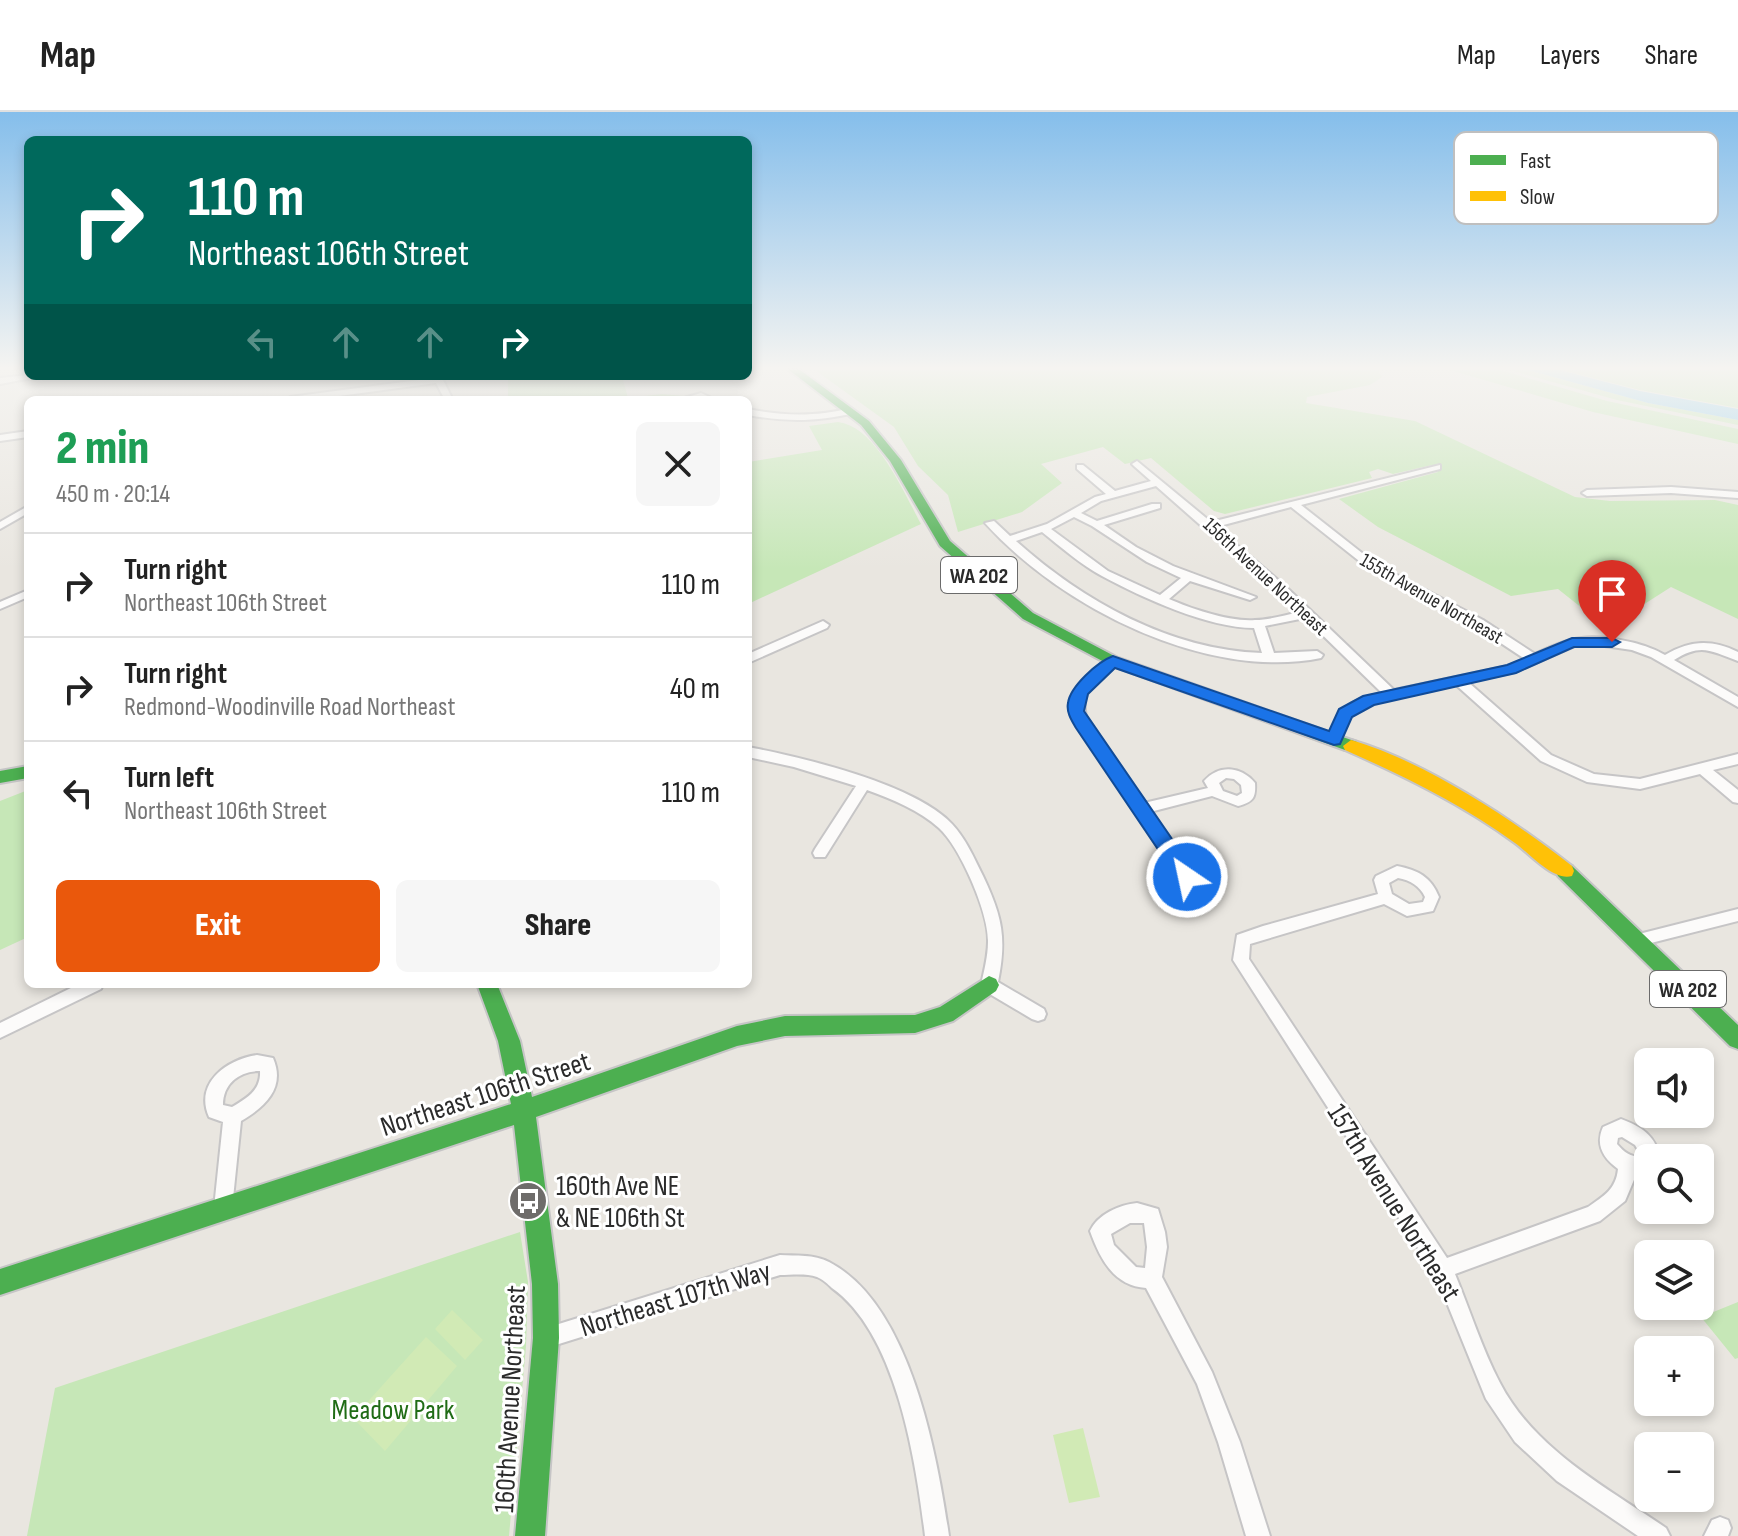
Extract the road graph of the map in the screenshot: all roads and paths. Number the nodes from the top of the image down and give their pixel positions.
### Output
1 (876, 436) edge
2 (1137, 464) dead end
3 (1080, 467) dead end
4 (1437, 467) dead end
5 (1158, 482) junction
6 (1587, 493) dead end
7 (1114, 495) junction
8 (1738, 495) edge
9 (1293, 504) junction
10 (1156, 506) dead end
11 (24, 511) edge
12 (1073, 513) junction
13 (990, 523) dead end
14 (1096, 524) junction
15 (1211, 525) junction
16 (0, 526) edge
17 (1044, 529) junction
18 (1008, 540) junction
19 (1186, 579) junction
20 (24, 595) edge
21 (1250, 597) dead end
22 (1161, 600) junction
23 (0, 606) edge
24 (1307, 614) junction
25 (1259, 624) junction
26 (823, 625) dead end
27 (1317, 655) dead end
28 (752, 657) edge
29 (1738, 657) edge
30 (1269, 658) junction
31 (1666, 659) junction
32 (1535, 660) junction
33 (1113, 661) junction
34 (1458, 680) junction
35 (1390, 694) junction
36 (1738, 703) edge
37 (1334, 739) junction
38 (752, 753) edge
39 (1738, 759) edge
40 (1702, 768) junction
41 (24, 773) edge
42 (0, 777) edge
43 (863, 785) junction
44 (1214, 791) dead end
45 (1738, 798) edge
46 (1141, 809) junction
47 (820, 853) dead end
48 (1187, 877) dead end
49 (1386, 898) dead end
50 (1738, 915) edge
51 (1639, 940) junction
52 (989, 985) junction
53 (87, 988) edge
54 (489, 988) edge
55 (1038, 1014) dead end
56 (0, 1031) edge
57 (1738, 1039) edge
58 (524, 1111) junction
59 (233, 1116) dead end
60 (1646, 1144) edge
61 (1634, 1162) edge
62 (1634, 1172) edge
63 (223, 1208) junction
64 (1443, 1269) junction
65 (1152, 1278) dead end
66 (0, 1282) edge
67 (546, 1338) junction
68 (530, 1536) edge
69 (937, 1536) edge
70 (1258, 1536) edge
71 (1658, 1536) edge

1 - 33 main road, WA 202
2 - 5 street, 156th Avenue Northeast
3 - 7 street
4 - 9 street
5 - 7 street
5 - 15 street, 156th Avenue Northeast
6 - 8 street
7 - 12 street
9 - 15 street
9 - 32 street, 155th Avenue Northeast
10 - 14 street
11 - 16 street
12 - 14 street
12 - 17 street
13 - 18 street
14 - 19 street
15 - 24 street, 156th Avenue Northeast
17 - 18 street
17 - 22 street
18 - 30 street
19 - 21 street
19 - 22 street
20 - 23 street
22 - 25 street
24 - 25 street
24 - 35 street, 156th Avenue Northeast
25 - 30 street
26 - 28 street
27 - 30 street
29 - 31 street
31 - 32 street
31 - 36 street
32 - 34 street
33 - 37 main road, WA 202
33 - 46 street
34 - 35 street
34 - 40 street
35 - 37 street
37 - 51 main road, WA 202
38 - 43 street
39 - 40 street
40 - 45 street
41 - 42 main road
43 - 47 street
43 - 52 street
44 - 46 street
46 - 48 street
49 - 64 street, 157th Avenue Northeast
50 - 51 street
51 - 57 main road, WA 202
52 - 55 street
52 - 58 main road, Northeast 106th Street
53 - 56 street
54 - 58 main road, 160th Avenue Northeast
58 - 63 main road, Northeast 106th Street
58 - 67 main road, 160th Avenue Northeast
59 - 63 street
60 - 61 street
62 - 64 street
63 - 66 main road, Northeast 106th Street
64 - 71 street, 157th Avenue Northeast
65 - 70 street
67 - 68 main road, 160th Avenue Northeast
67 - 69 street, Northeast 107th Way

